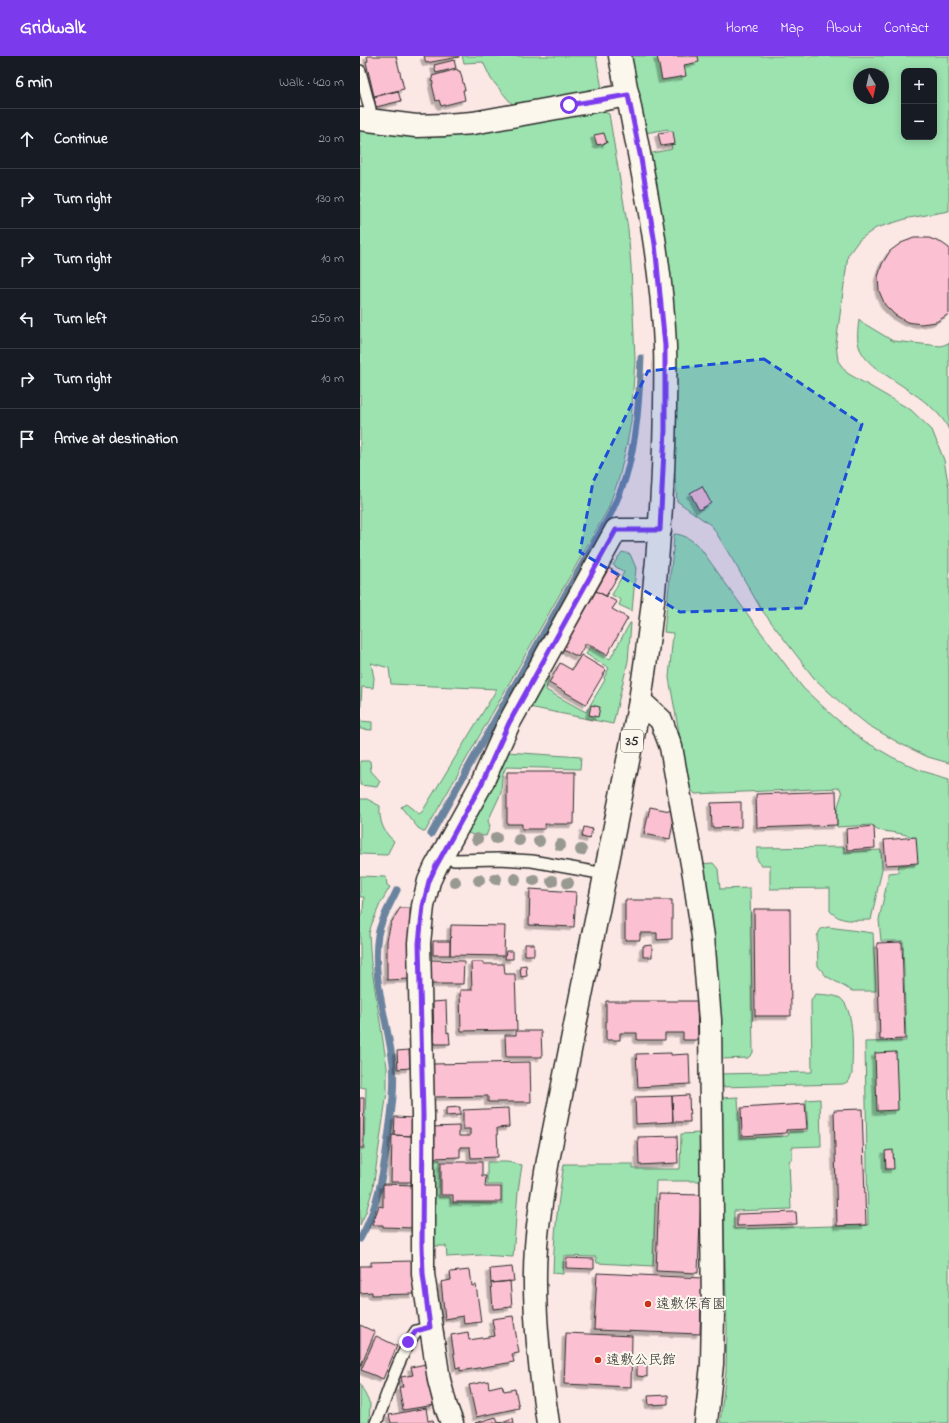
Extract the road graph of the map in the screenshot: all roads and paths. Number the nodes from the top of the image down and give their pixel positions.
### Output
1 (620, 56) edge
2 (360, 71) edge
3 (628, 95) junction
4 (364, 120) edge
5 (660, 530) junction
6 (640, 701) junction
7 (441, 857) junction
8 (604, 874) junction
9 (430, 1327) junction
10 (376, 1423) edge
11 (452, 1423) edge
12 (548, 1423) edge
13 (706, 1423) edge

1 - 3 street, 35
2 - 4 lane
3 - 4 street
3 - 5 street, 35
5 - 6 street, 35
5 - 7 street
6 - 8 street, 35
6 - 13 street
7 - 8 lane
7 - 9 street
8 - 12 street, 35
9 - 10 lane
9 - 11 street

